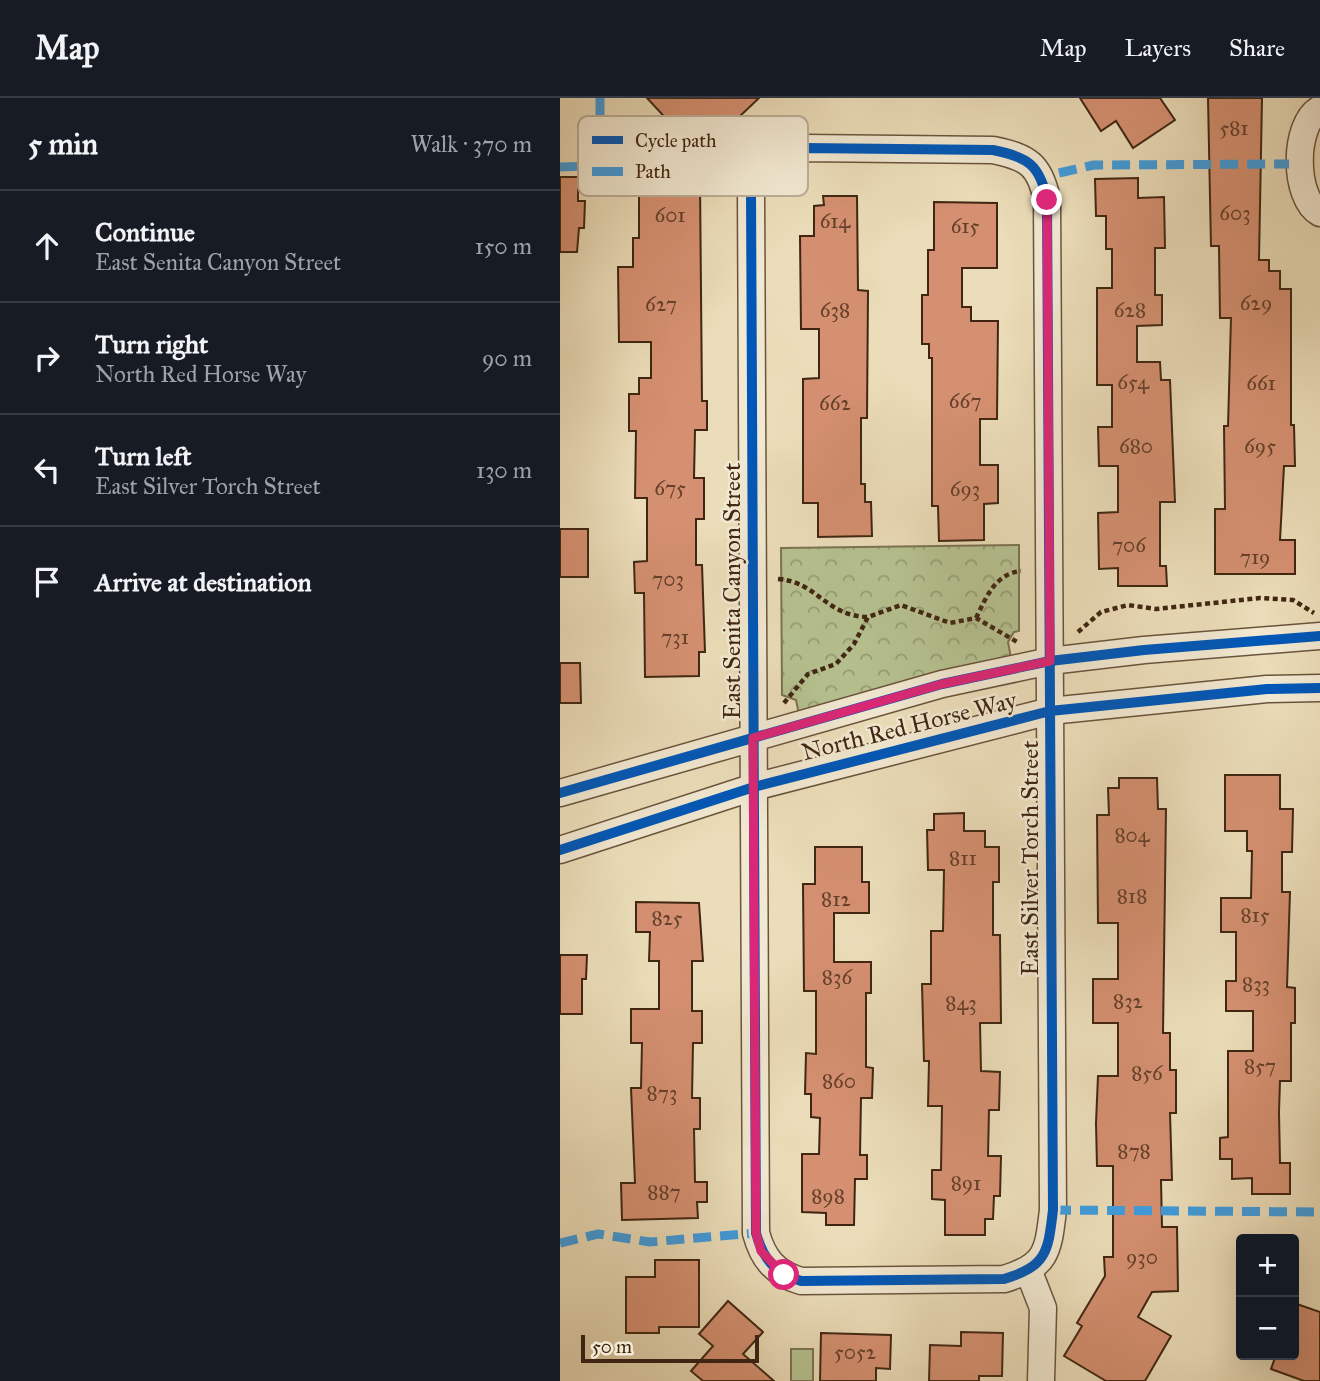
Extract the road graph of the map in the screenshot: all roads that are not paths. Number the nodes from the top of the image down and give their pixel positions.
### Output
1 (1320, 109) edge
2 (808, 148) edge
3 (751, 196) edge
4 (1320, 213) edge
5 (1320, 636) edge
6 (1050, 661) junction
7 (1320, 688) edge
8 (1050, 711) junction
9 (753, 738) junction
10 (754, 787) junction
11 (560, 793) edge
12 (560, 850) edge
13 (1035, 1266) junction
14 (1041, 1381) edge

1 - 4 street
2 - 6 street, East Silver Torch Street
3 - 9 street, East Senita Canyon Street
5 - 6 street, North Red Horse Way
6 - 8 street, East Silver Torch Street
6 - 9 street, North Red Horse Way
7 - 8 street, North Red Horse Way
8 - 10 street, North Red Horse Way
8 - 13 street, East Silver Torch Street
9 - 10 street, East Senita Canyon Street
9 - 11 street, North Red Horse Way
10 - 12 street, North Red Horse Way
10 - 13 street, East Senita Canyon Street
13 - 14 street

